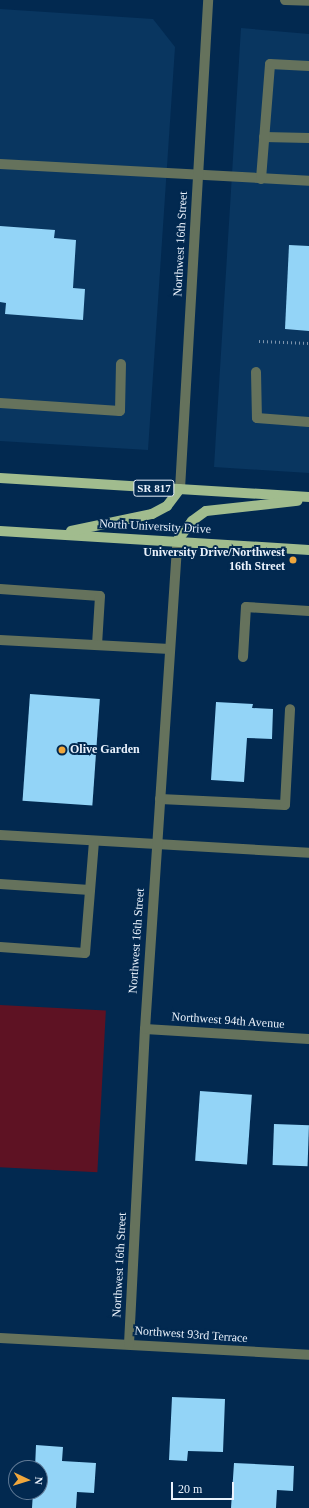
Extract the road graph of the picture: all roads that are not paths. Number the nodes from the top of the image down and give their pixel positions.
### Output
1 (208, 0) edge
2 (285, 0) edge
3 (309, 1) edge
4 (309, 66) edge
5 (264, 137) junction
6 (309, 138) edge
7 (0, 164) edge
8 (198, 176) junction
9 (261, 179) junction
10 (309, 181) edge
11 (121, 364) dead end
12 (256, 372) dead end
13 (0, 403) edge
14 (309, 422) edge
15 (0, 478) edge
16 (180, 490) junction
17 (309, 499) edge
18 (0, 531) edge
19 (57, 534) junction
20 (177, 541) junction
21 (309, 550) edge
22 (0, 589) edge
23 (309, 611) edge
24 (0, 640) edge
25 (98, 645) junction
26 (170, 649) junction
27 (243, 657) dead end
28 (290, 709) dead end
29 (160, 799) junction
30 (0, 835) edge
31 (94, 840) junction
32 (157, 844) junction
33 (309, 853) edge
34 (0, 884) edge
35 (90, 890) junction
36 (0, 947) edge
37 (145, 1029) junction
38 (309, 1040) edge
39 (0, 1338) edge
40 (129, 1344) junction
41 (309, 1355) edge

1 - 8 street, Northwest 16th Street
2 - 3 street
4 - 5 street
5 - 6 street
5 - 9 street
7 - 8 street
8 - 9 street
8 - 16 street, Northwest 16th Street
9 - 10 street
11 - 13 street
12 - 14 street
15 - 16 main road, SR 817
16 - 17 main road, SR 817
16 - 19 main road
17 - 20 main road
18 - 19 main road, North University Drive
19 - 20 main road, North University Drive
20 - 21 main road, North University Drive
20 - 26 street, Northwest 16th Street
22 - 25 street
23 - 27 street
24 - 25 street
25 - 26 street
26 - 29 street, Northwest 16th Street
28 - 29 street
29 - 32 street, Northwest 16th Street
30 - 31 street
31 - 32 street
31 - 35 street
32 - 33 street
32 - 37 street, Northwest 16th Street
34 - 35 street
35 - 36 street
37 - 38 street, Northwest 94th Avenue
37 - 40 street, Northwest 16th Street
39 - 40 street, Northwest 93rd Terrace
40 - 41 street, Northwest 93rd Terrace

